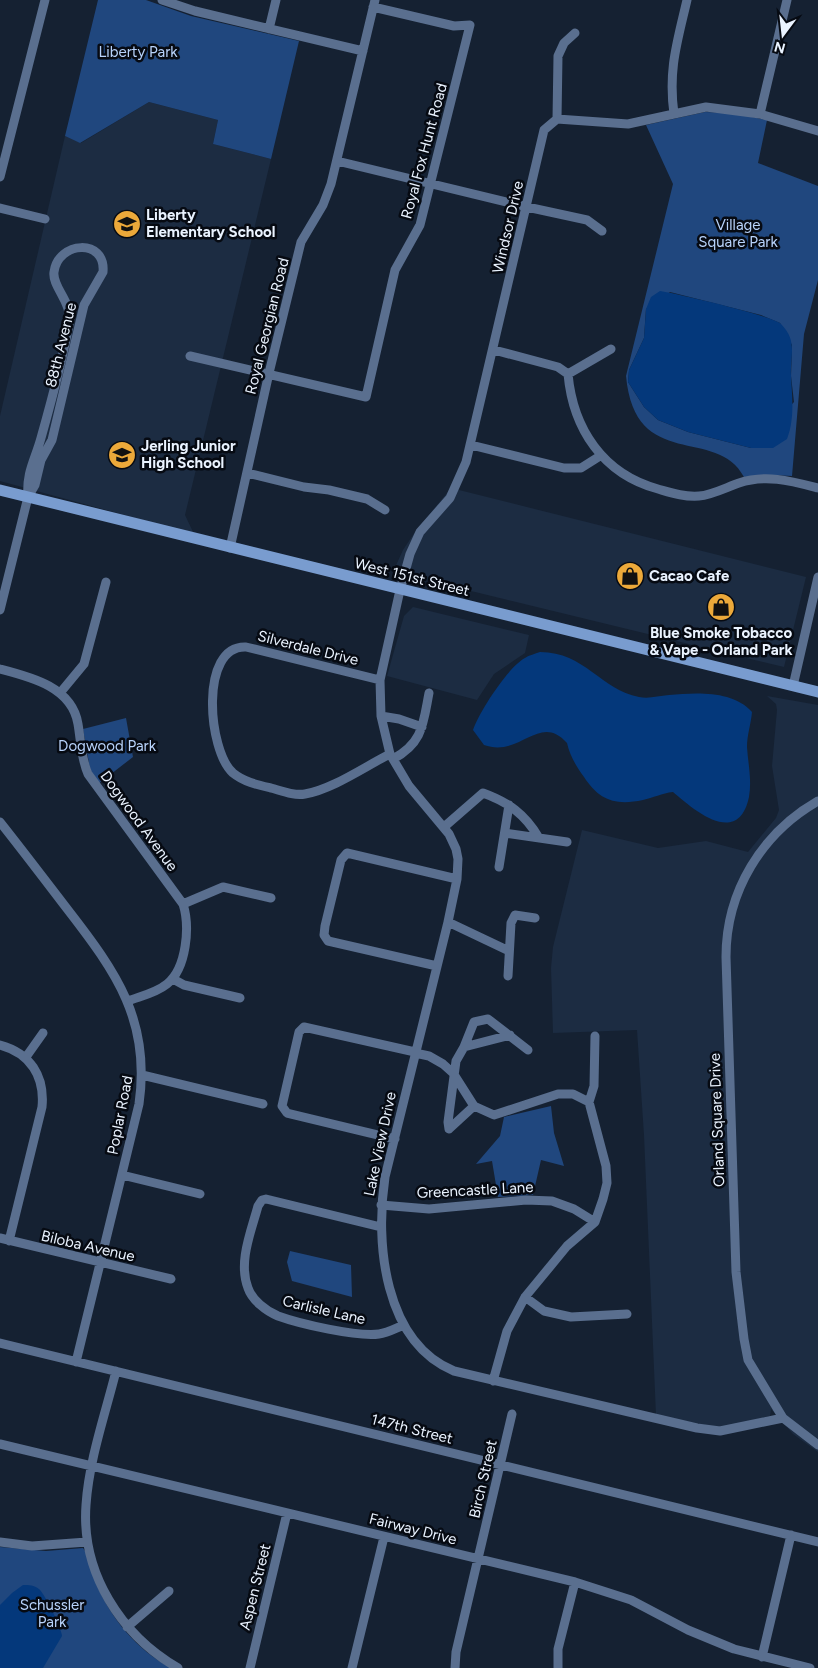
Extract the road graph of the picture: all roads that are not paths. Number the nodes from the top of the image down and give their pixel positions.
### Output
1 (45, 0) edge
2 (162, 0) edge
3 (276, 0) edge
4 (687, 0) edge
5 (787, 0) edge
6 (374, 3) edge
7 (269, 29) junction
8 (575, 32) dead end
9 (363, 51) junction
10 (674, 114) junction
11 (760, 114) junction
12 (557, 119) junction
13 (818, 131) edge
14 (337, 161) junction
15 (0, 178) edge
16 (431, 184) junction
17 (527, 207) junction
18 (0, 208) edge
19 (46, 219) dead end
20 (602, 231) dead end
21 (611, 349) dead end
22 (494, 350) junction
23 (190, 356) dead end
24 (269, 373) junction
25 (568, 374) junction
26 (471, 445) junction
27 (600, 456) junction
28 (247, 473) junction
29 (818, 488) edge
30 (0, 490) edge
31 (28, 497) junction
32 (385, 510) dead end
33 (230, 548) junction
34 (818, 577) edge
35 (106, 582) dead end
36 (400, 590) junction
37 (0, 610) edge
38 (0, 669) edge
39 (380, 680) junction
40 (793, 686) junction
41 (818, 692) edge
42 (60, 693) junction
43 (429, 693) dead end
44 (381, 716) junction
45 (422, 727) junction
46 (392, 756) junction
47 (818, 801) edge
48 (509, 805) junction
49 (0, 822) edge
50 (444, 827) junction
51 (504, 833) junction
52 (539, 838) junction
53 (567, 842) dead end
54 (499, 867) dead end
55 (457, 878) junction
56 (271, 898) dead end
57 (183, 904) junction
58 (535, 918) dead end
59 (448, 922) junction
60 (510, 951) junction
61 (437, 966) junction
62 (508, 976) dead end
63 (172, 979) junction
64 (240, 998) dead end
65 (128, 1001) junction
66 (43, 1033) dead end
67 (510, 1035) junction
68 (594, 1036) dead end
69 (0, 1045) edge
70 (464, 1047) junction
71 (528, 1050) dead end
72 (415, 1052) junction
73 (26, 1057) junction
74 (453, 1073) junction
75 (142, 1075) junction
76 (589, 1102) junction
77 (262, 1104) dead end
78 (474, 1106) junction
79 (395, 1139) junction
80 (122, 1176) junction
81 (200, 1194) dead end
82 (381, 1204) junction
83 (595, 1222) junction
84 (381, 1226) junction
85 (0, 1238) edge
86 (10, 1241) junction
87 (100, 1263) junction
88 (171, 1279) dead end
89 (525, 1297) junction
90 (627, 1314) dead end
91 (404, 1325) junction
92 (0, 1343) edge
93 (76, 1362) junction
94 (116, 1372) junction
95 (493, 1381) junction
96 (512, 1414) dead end
97 (783, 1418) junction
98 (0, 1444) edge
99 (818, 1445) edge
100 (501, 1464) junction
101 (92, 1467) junction
102 (287, 1513) junction
103 (791, 1535) junction
104 (384, 1537) junction
105 (0, 1542) edge
106 (87, 1542) junction
107 (818, 1542) edge
108 (478, 1559) junction
109 (575, 1582) junction
110 (169, 1592) dead end
111 (127, 1627) junction
112 (762, 1656) junction
113 (178, 1668) edge
114 (250, 1668) edge
115 (352, 1668) edge
116 (455, 1668) edge
117 (558, 1668) edge
118 (810, 1668) edge

1 - 15 street
2 - 7 street
3 - 7 street
4 - 10 street
5 - 11 street
6 - 9 street, Royal Georgian Road
6 - 16 street, Royal Fox Hunt Road
7 - 9 street
8 - 12 street
9 - 14 street, Royal Georgian Road
10 - 11 street
10 - 12 street
11 - 13 street
12 - 17 street, Windsor Drive
14 - 16 street
14 - 24 street, Royal Georgian Road
16 - 17 street
16 - 24 street, Royal Fox Hunt Road
17 - 20 street
17 - 22 street, Windsor Drive
18 - 19 street
21 - 25 street
22 - 25 street
22 - 26 street, Windsor Drive
23 - 24 street
24 - 28 street, Royal Georgian Road
25 - 27 street
26 - 27 street
26 - 36 street, Windsor Drive
27 - 29 street
28 - 32 street
28 - 33 street, Royal Georgian Road
30 - 31 street, West 151st Street
31 - 31 street, 88th Avenue
31 - 33 street, West 151st Street
31 - 37 street, 88th Avenue
33 - 36 street, West 151st Street
34 - 40 street
35 - 42 street
36 - 39 street, Lake View Drive
36 - 40 street, West 151st Street
38 - 42 street, Dogwood Avenue
39 - 44 street, Lake View Drive
39 - 46 street, Silverdale Drive
40 - 41 street, West 151st Street
42 - 57 street, Dogwood Avenue
43 - 45 street
44 - 45 street
44 - 46 street, Lake View Drive
45 - 46 street
46 - 50 street, Lake View Drive
47 - 97 street, Orland Square Drive
48 - 50 street
48 - 51 street
48 - 52 street
49 - 65 street, Poplar Road
50 - 55 street, Lake View Drive
51 - 52 street
51 - 54 street
52 - 53 street
55 - 59 street, Lake View Drive
55 - 61 street
56 - 57 street
57 - 63 street, Dogwood Avenue
58 - 60 street
59 - 60 street
59 - 61 street, Lake View Drive
60 - 62 street
61 - 72 street, Lake View Drive
63 - 64 street
63 - 65 street
65 - 75 street, Poplar Road
66 - 73 street
67 - 70 street
67 - 70 street
67 - 71 street
68 - 76 street
69 - 73 street
70 - 74 street
72 - 74 street
72 - 79 street, Lake View Drive
72 - 79 street
73 - 86 street
74 - 78 street
74 - 78 street
75 - 77 street
75 - 80 street, Poplar Road
76 - 78 street
76 - 83 street
79 - 82 street, Lake View Drive
80 - 81 street
80 - 87 street, Poplar Road
82 - 83 street, Greencastle Lane
82 - 84 street, Lake View Drive
83 - 89 street
84 - 91 street, Lake View Drive
84 - 91 street, Carlisle Lane
85 - 86 street, Biloba Avenue
86 - 87 street, Biloba Avenue
87 - 88 street, Biloba Avenue
87 - 93 street, Poplar Road
89 - 90 street
89 - 95 street
91 - 95 street, Lake View Drive
92 - 93 street, 147th Street
93 - 94 street, 147th Street
94 - 100 street, 147th Street
94 - 101 street
95 - 97 street, Lake View Drive
96 - 100 street, Birch Street
97 - 99 street, Orland Square Drive
98 - 101 street, Fairway Drive
100 - 103 street, 147th Street
100 - 108 street, Birch Street
101 - 102 street, Fairway Drive
101 - 106 street
102 - 104 street, Fairway Drive
102 - 114 street, Aspen Street
103 - 107 street, 147th Street
103 - 112 street
104 - 108 street, Fairway Drive
104 - 115 street
105 - 106 street
106 - 111 street
108 - 109 street, Fairway Drive
108 - 116 street, Birch Street
109 - 112 street, Fairway Drive
109 - 117 street
110 - 111 street
111 - 113 street
112 - 118 street, Fairway Drive

